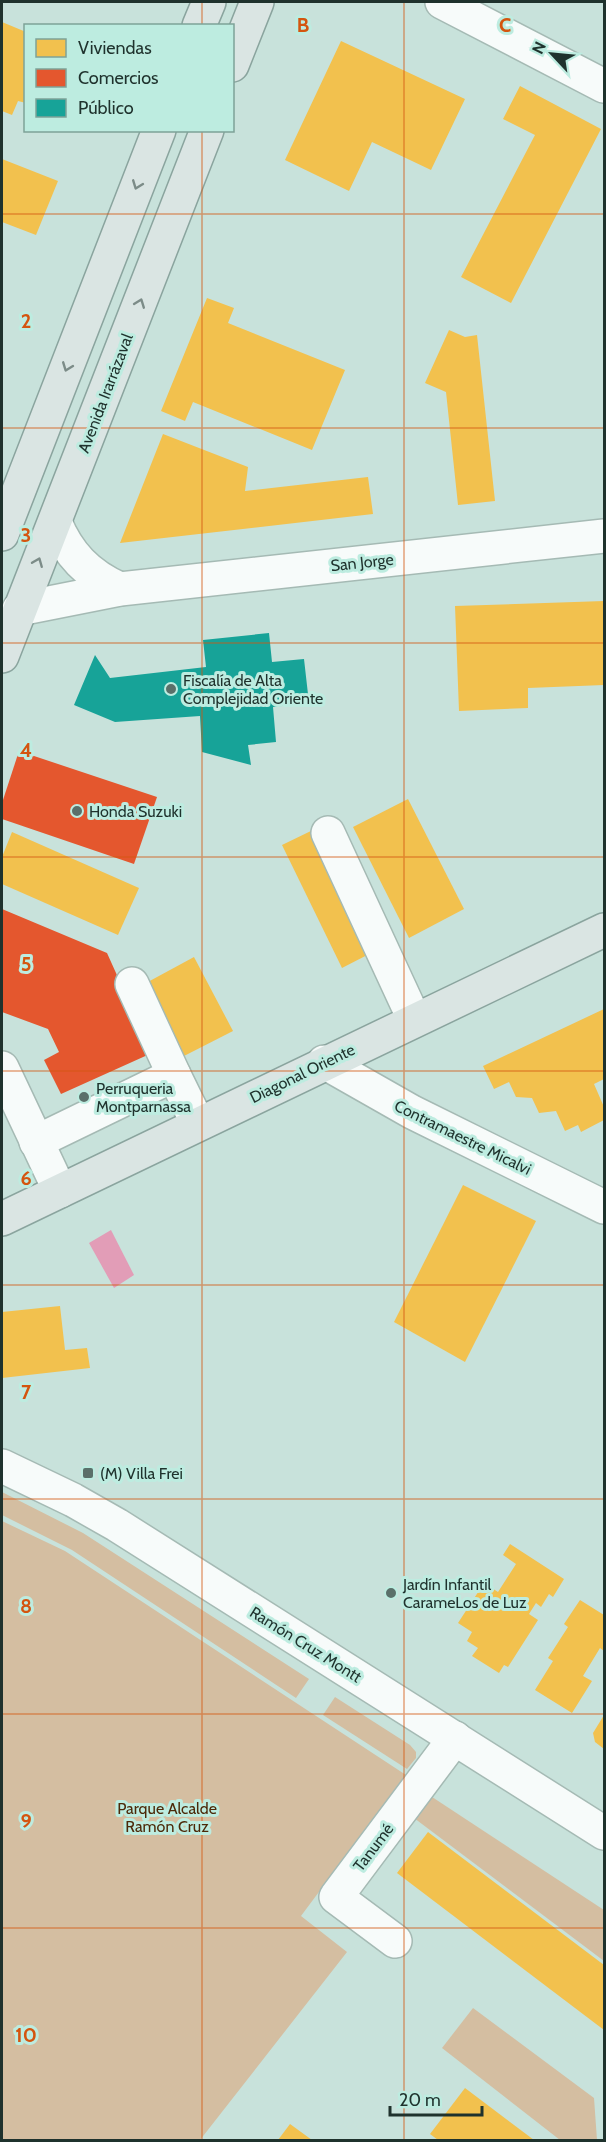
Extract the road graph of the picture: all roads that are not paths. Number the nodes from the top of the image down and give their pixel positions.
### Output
1 (209, 2) edge
2 (257, 2) edge
3 (442, 2) edge
4 (200, 24) edge
5 (234, 60) edge
6 (604, 86) edge
7 (158, 132) edge
8 (206, 132) edge
9 (55, 522) junction
10 (2, 534) edge
11 (604, 536) edge
12 (120, 589) junction
13 (19, 609) junction
14 (2, 656) edge
15 (328, 833) dead end
16 (604, 930) edge
17 (132, 984) dead end
18 (414, 1019) junction
19 (324, 1062) junction
20 (2, 1068) edge
21 (174, 1075) junction
22 (198, 1124) junction
23 (36, 1142) junction
24 (60, 1191) junction
25 (604, 1207) edge
26 (2, 1218) edge
27 (2, 1466) edge
28 (455, 1738) junction
29 (604, 1833) edge
30 (395, 1941) dead end

1 - 4 main road
2 - 5 main road
3 - 6 street
7 -> 10 main road
9 -> 8 main road, Avenida Irarrázaval
9 - 12 street
13 -> 9 main road, Avenida Irarrázaval
11 - 12 street, San Jorge
12 - 13 street, San Jorge
13 - 14 main road, Avenida Irarrázaval
15 - 18 street
16 - 18 main road, Diagonal Oriente
17 - 21 street
18 - 19 main road, Diagonal Oriente
19 - 22 main road, Diagonal Oriente
19 - 25 street, Contramaestre Micalvi
20 - 23 street
21 - 22 street
21 - 23 street
22 - 24 main road, Diagonal Oriente
23 - 24 street
24 - 26 main road, Diagonal Oriente
27 - 28 street, Ramón Cruz Montt
28 - 29 street, Ramón Cruz Montt
28 - 30 street, Tanumé

